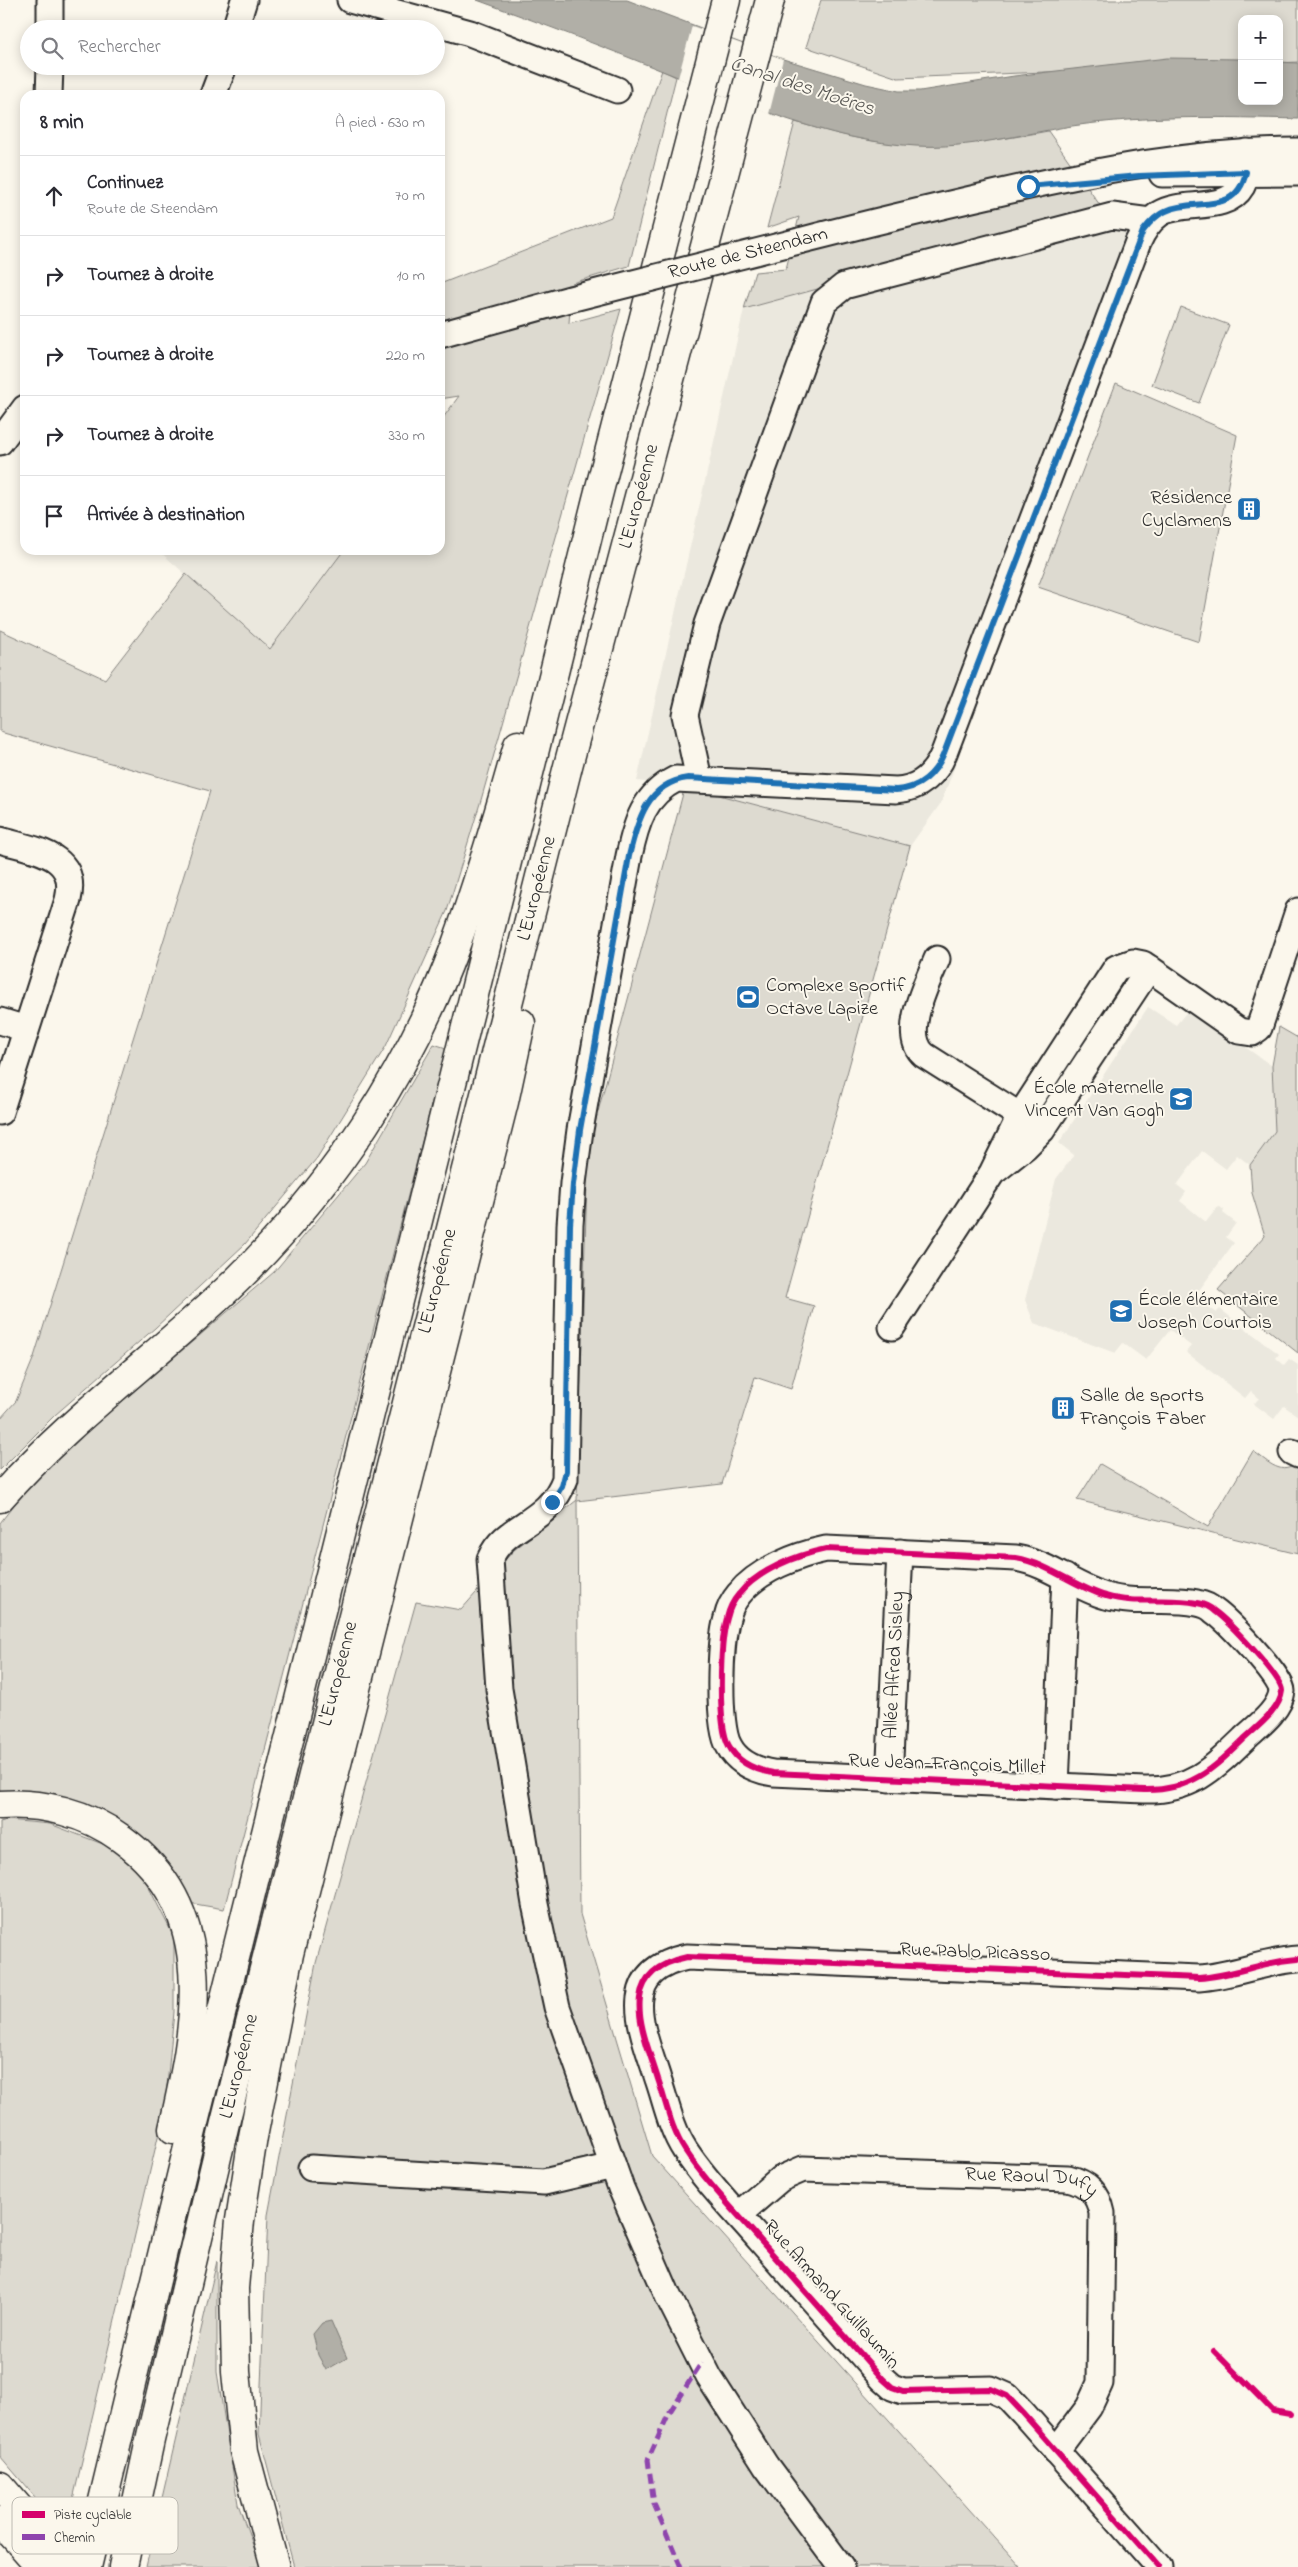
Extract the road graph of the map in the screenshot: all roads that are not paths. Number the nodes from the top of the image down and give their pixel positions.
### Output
1 (50, 0) edge
2 (244, 0) edge
3 (350, 0) edge
4 (770, 0) edge
5 (775, 0) edge
6 (723, 12) edge
7 (50, 20) edge
8 (238, 20) edge
9 (423, 20) edge
10 (445, 26) edge
11 (760, 40) junction
12 (221, 75) edge
13 (215, 90) edge
14 (617, 90) dead end
15 (1298, 151) edge
16 (1247, 162) junction
17 (1298, 173) edge
18 (1150, 221) junction
19 (445, 333) edge
20 (20, 415) edge
21 (0, 442) edge
22 (597, 499) junction
23 (568, 766) junction
24 (699, 779) junction
25 (0, 840) edge
26 (1296, 923) edge
27 (937, 959) dead end
28 (1149, 968) junction
29 (0, 1021) edge
30 (26, 1030) junction
31 (0, 1112) edge
32 (1020, 1116) junction
33 (1042, 1130) junction
34 (992, 1173) junction
35 (892, 1327) dead end
36 (0, 1498) edge
37 (900, 1552) junction
38 (1065, 1577) junction
39 (1290, 1689) edge
40 (889, 1779) junction
41 (1056, 1786) junction
42 (0, 1805) edge
43 (1298, 1960) edge
44 (653, 1972) joint
45 (613, 2166) junction
46 (311, 2168) dead end
47 (738, 2214) junction
48 (1056, 2451) junction
49 (0, 2486) edge
50 (101, 2497) edge
51 (102, 2497) edge
52 (138, 2497) edge
53 (12, 2506) edge
54 (0, 2521) edge
55 (12, 2531) edge
56 (90, 2554) edge
57 (126, 2554) edge
58 (43, 2558) edge
59 (70, 2567) edge
60 (87, 2567) edge
61 (123, 2567) edge
62 (275, 2567) edge
63 (841, 2567) edge
64 (1159, 2567) edge

1 - 7 street
2 - 8 street
3 - 9 street
4 - 11 highway, L'Européenne
5 - 11 highway
6 - 22 highway, L'Européenne
10 - 14 street
11 - 23 highway, L'Européenne
12 - 13 street
15 - 16 street, Route de Steendam
16 - 17 street, Route de Steendam
16 - 18 street
16 - 19 street, Route de Steendam, bridge
18 - 24 street
18 - 24 street
20 - 21 street
22 - 36 highway
22 - 51 highway, L'Européenne
23 - 52 highway, L'Européenne
23 - 62 highway
24 - 45 street
25 - 30 street
26 - 28 street
27 - 32 street
28 - 32 street
28 - 33 street
29 - 30 street
30 - 31 street
32 - 33 street
32 - 34 street
33 - 34 street
34 - 35 street
37 - 38 street, Rue Jean-François Millet
37 - 40 street, Allée Alfred Sisley
37 - 40 street, Rue Jean-François Millet
38 - 39 street, Rue Jean-François Millet
38 - 41 street
39 - 41 street, Rue Jean-François Millet
40 - 41 street, Rue Jean-François Millet
42 - 50 highway
43 - 44 street, Rue Pablo Picasso
44 - 47 street, Rue Armand Guillaumin
45 - 46 street
45 - 63 street
47 - 48 street, Rue Armand Guillaumin
47 - 48 street, Rue Raoul Dufy
48 - 64 street, Rue Armand Guillaumin
49 - 53 highway
54 - 55 highway
56 - 60 highway, L'Européenne
57 - 61 highway, L'Européenne
58 - 59 highway

